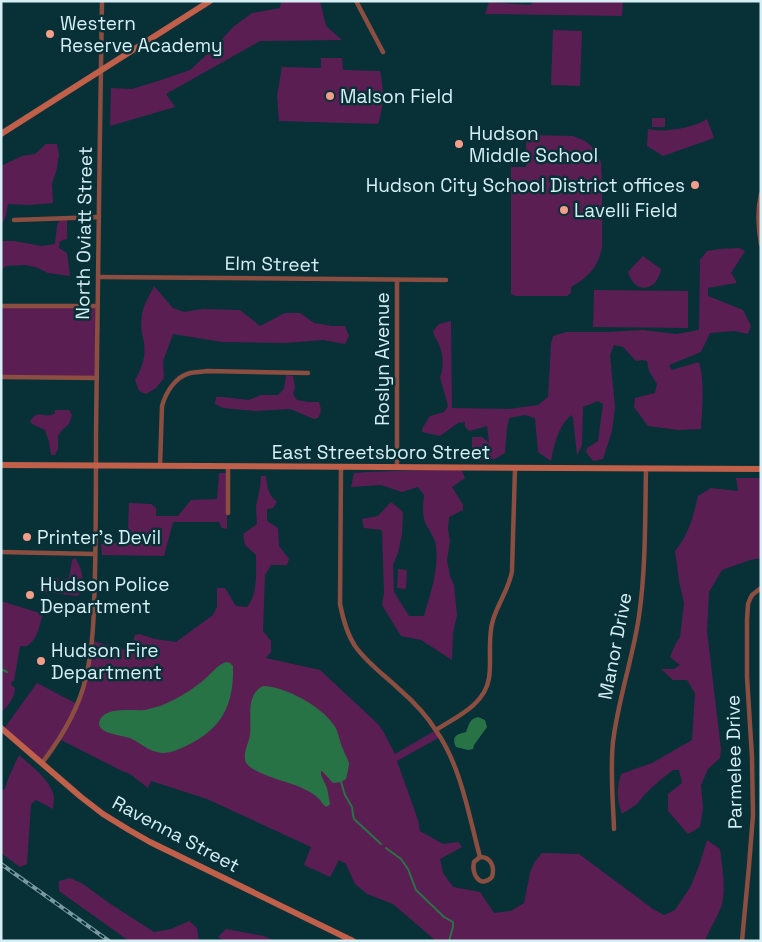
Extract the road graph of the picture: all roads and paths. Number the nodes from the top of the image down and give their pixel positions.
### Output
1 (102, 1) edge
2 (210, 1) edge
3 (356, 1) edge
4 (384, 52) dead end
5 (102, 70) junction
6 (1, 134) edge
7 (761, 194) edge
8 (99, 217) junction
9 (14, 220) dead end
10 (761, 244) edge
11 (98, 277) junction
12 (397, 280) junction
13 (446, 280) dead end
14 (1, 306) edge
15 (97, 306) junction
16 (308, 373) dead end
17 (1, 377) edge
18 (97, 378) junction
19 (1, 465) edge
20 (96, 465) junction
21 (160, 466) junction
22 (228, 466) junction
23 (341, 467) junction
24 (397, 467) junction
25 (515, 468) junction
26 (646, 468) junction
27 (761, 469) edge
28 (228, 513) dead end
29 (1, 552) edge
30 (95, 554) junction
31 (761, 588) edge
32 (1, 728) edge
33 (436, 730) junction
34 (42, 763) junction
35 (614, 829) dead end
36 (480, 857) junction
37 (353, 941) edge
38 (742, 941) edge

1 - 5 street, North Oviatt Street
2 - 5 main road
3 - 4 street
5 - 6 main road
5 - 8 street, North Oviatt Street
7 - 10 street
8 - 9 street
8 - 11 street, North Oviatt Street
11 - 12 street, Elm Street
11 - 15 street, North Oviatt Street
12 - 13 street, Elm Street
12 - 24 street, Roslyn Avenue
14 - 15 street
15 - 18 street, North Oviatt Street
16 - 21 street
17 - 18 street
18 - 20 street, North Oviatt Street
19 - 20 main road, East Streetsboro Street
20 - 21 main road, East Streetsboro Street
20 - 30 street, North Oviatt Street
21 - 22 main road, East Streetsboro Street
22 - 23 main road, East Streetsboro Street
22 - 28 street
23 - 24 main road, East Streetsboro Street
23 - 33 street
24 - 25 main road, East Streetsboro Street
25 - 26 main road, East Streetsboro Street
25 - 33 street
26 - 27 main road, East Streetsboro Street
26 - 35 street, Manor Drive
29 - 30 street
30 - 34 street, North Oviatt Street
31 - 38 street, Parmelee Drive
32 - 34 main road, Ravenna Street
33 - 36 street
34 - 37 main road, Ravenna Street
36 - 36 street

